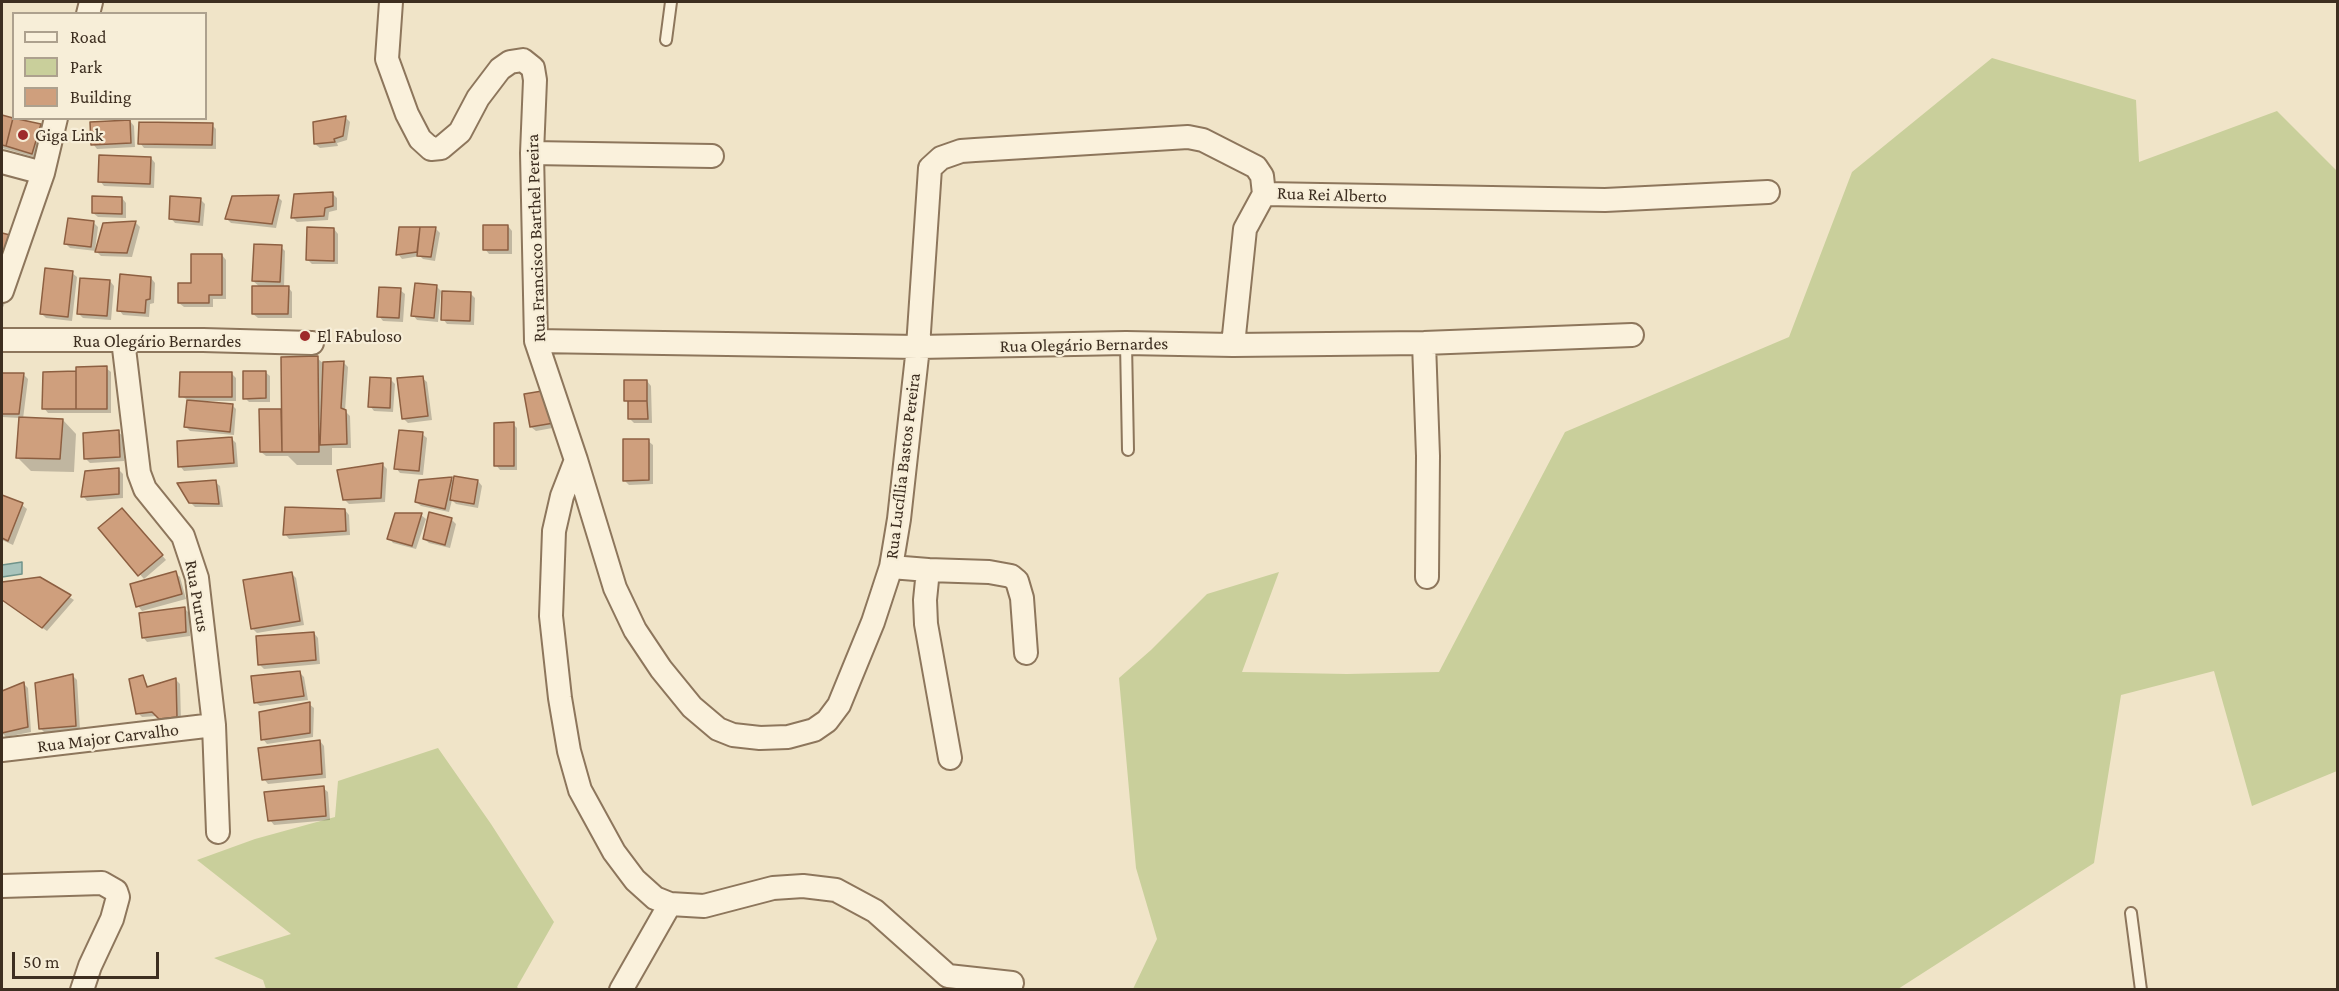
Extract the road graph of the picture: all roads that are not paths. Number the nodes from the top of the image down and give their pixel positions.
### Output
1 (391, 2) edge
2 (671, 2) edge
3 (666, 40) dead end
4 (56, 120) edge
5 (532, 153) junction
6 (712, 156) dead end
7 (2, 162) edge
8 (930, 168) joint
9 (43, 172) junction
10 (1768, 192) dead end
11 (1264, 194) junction
12 (2, 291) edge
13 (1632, 335) dead end
14 (2, 340) edge
15 (123, 340) junction
16 (536, 341) junction
17 (312, 343) dead end
18 (1126, 343) junction
19 (1424, 343) junction
20 (1233, 345) junction
21 (918, 347) junction
22 (1128, 450) dead end
23 (576, 460) junction
24 (891, 567) junction
25 (928, 570) junction
26 (1427, 577) dead end
27 (1026, 652) dead end
28 (214, 725) junction
29 (2, 750) edge
30 (950, 758) dead end
31 (218, 832) dead end
32 (2, 886) edge
33 (670, 904) junction
34 (2131, 913) dead end
35 (1012, 983) dead end
36 (82, 990) edge
37 (621, 990) edge
38 (2141, 990) edge

1 - 5 street, Rua Francisco Barthel Pereira
2 - 3 lane
4 - 9 street
5 - 6 street
5 - 16 street, Rua Francisco Barthel Pereira
7 - 9 street
8 - 11 street, Rua Rei Alberto
8 - 21 street, Rua Lucíllia Bastos Pereira
9 - 12 street
10 - 11 street, Rua Rei Alberto
11 - 20 street
13 - 19 street, Rua Olegário Bernardes
14 - 15 street, Rua Olegário Bernardes
15 - 17 street, Rua Olegário Bernardes
15 - 28 street, Rua Purus
16 - 21 street, Rua Olegário Bernardes
16 - 23 street, Rua Francisco Barthel Pereira
18 - 20 street, Rua Olegário Bernardes
18 - 21 street, Rua Olegário Bernardes
18 - 22 lane
19 - 20 street, Rua Olegário Bernardes
19 - 26 street
21 - 24 street, Rua Lucíllia Bastos Pereira
23 - 24 street, Rua Lucíllia Bastos Pereira
23 - 33 street
24 - 25 street
25 - 27 street
25 - 30 street
28 - 29 street, Rua Major Carvalho
28 - 31 street, Rua Purus
32 - 36 street
33 - 35 street
33 - 37 street
34 - 38 lane

